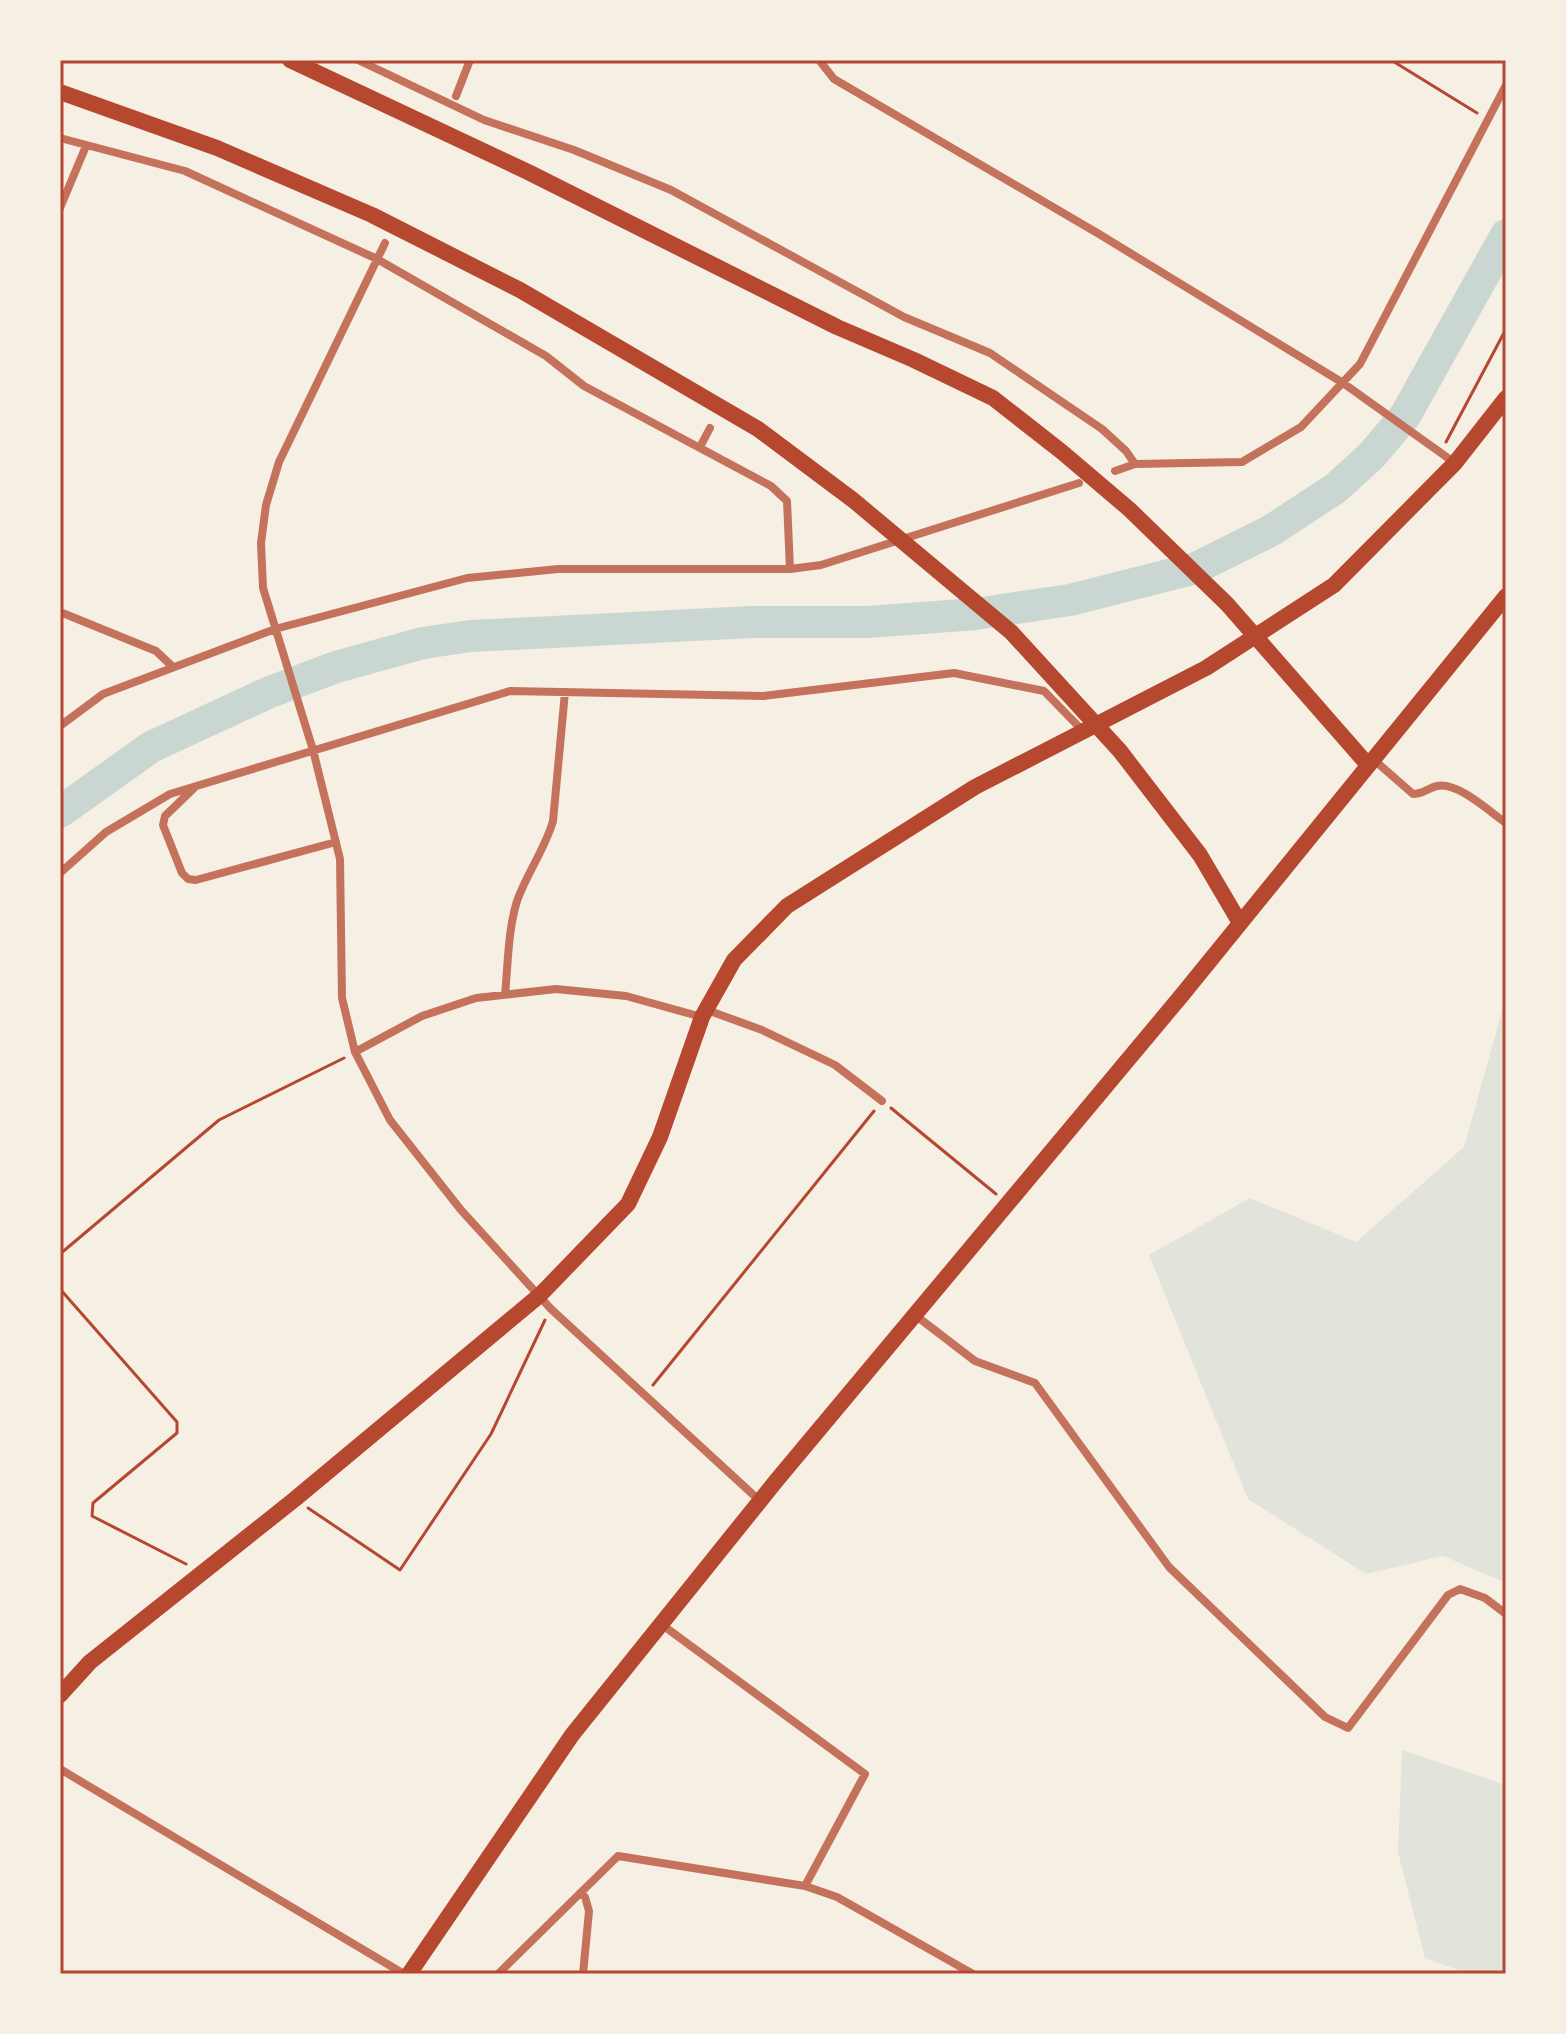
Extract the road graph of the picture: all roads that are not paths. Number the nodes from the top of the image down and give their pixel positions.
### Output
1 (290, 60) edge
2 (358, 60) edge
3 (470, 60) edge
4 (819, 60) edge
5 (1506, 85) edge
6 (60, 92) edge
7 (456, 96) dead end
8 (60, 138) edge
9 (86, 146) junction
10 (60, 208) edge
11 (385, 243) dead end
12 (377, 259) junction
13 (807, 264) junction
14 (800, 274) dead end
15 (1343, 383) junction
16 (1506, 398) edge
17 (710, 428) dead end
18 (700, 447) junction
19 (1455, 463) junction
20 (1135, 464) junction
21 (1115, 471) dead end
22 (1079, 483) dead end
23 (790, 569) junction
24 (1506, 596) edge
25 (60, 612) edge
26 (275, 629) junction
27 (1257, 635) junction
28 (173, 667) junction
29 (565, 692) junction
30 (60, 726) edge
31 (1083, 731) junction
32 (313, 750) junction
33 (1370, 762) junction
34 (196, 786) junction
35 (1506, 823) edge
36 (336, 842) junction
37 (60, 873) edge
38 (1240, 923) junction
39 (505, 995) junction
40 (704, 1013) junction
41 (355, 1052) junction
42 (882, 1101) road end
43 (540, 1295) junction
44 (915, 1315) junction
45 (760, 1501) junction
46 (1506, 1614) edge
47 (661, 1624) junction
48 (60, 1695) edge
49 (60, 1769) edge
50 (805, 1886) junction
51 (580, 1893) junction
52 (407, 1974) edge
53 (498, 1974) edge
54 (583, 1974) edge
55 (973, 1974) edge

1 - 27 main road
2 - 13 street
3 - 7 street
4 - 15 street
5 - 15 street
6 - 38 main road
8 - 9 street
9 - 10 street
9 - 12 street
11 - 12 street
12 - 18 street
12 - 26 street
13 - 14 street
13 - 20 street
15 - 19 street
15 - 20 street
16 - 19 main road
17 - 18 street
18 - 23 street
19 - 27 main road
20 - 21 street
22 - 23 street
23 - 26 street
24 - 33 main road
25 - 28 street
26 - 28 street
26 - 32 street
27 - 31 main road
27 - 33 main road
28 - 30 street
29 - 31 street
29 - 32 street
29 - 39 street
31 - 40 main road
32 - 34 street
32 - 36 street
33 - 35 street
33 - 38 main road
34 - 36 street
34 - 37 street
36 - 41 street
38 - 44 main road
39 - 40 street
39 - 41 street
40 - 42 street
40 - 43 main road
41 - 43 street
43 - 45 street
43 - 48 main road
44 - 45 main road
44 - 46 street
45 - 47 main road
47 - 50 street
47 - 52 main road
49 - 52 street
50 - 51 street
50 - 55 street
51 - 53 street
51 - 54 street

